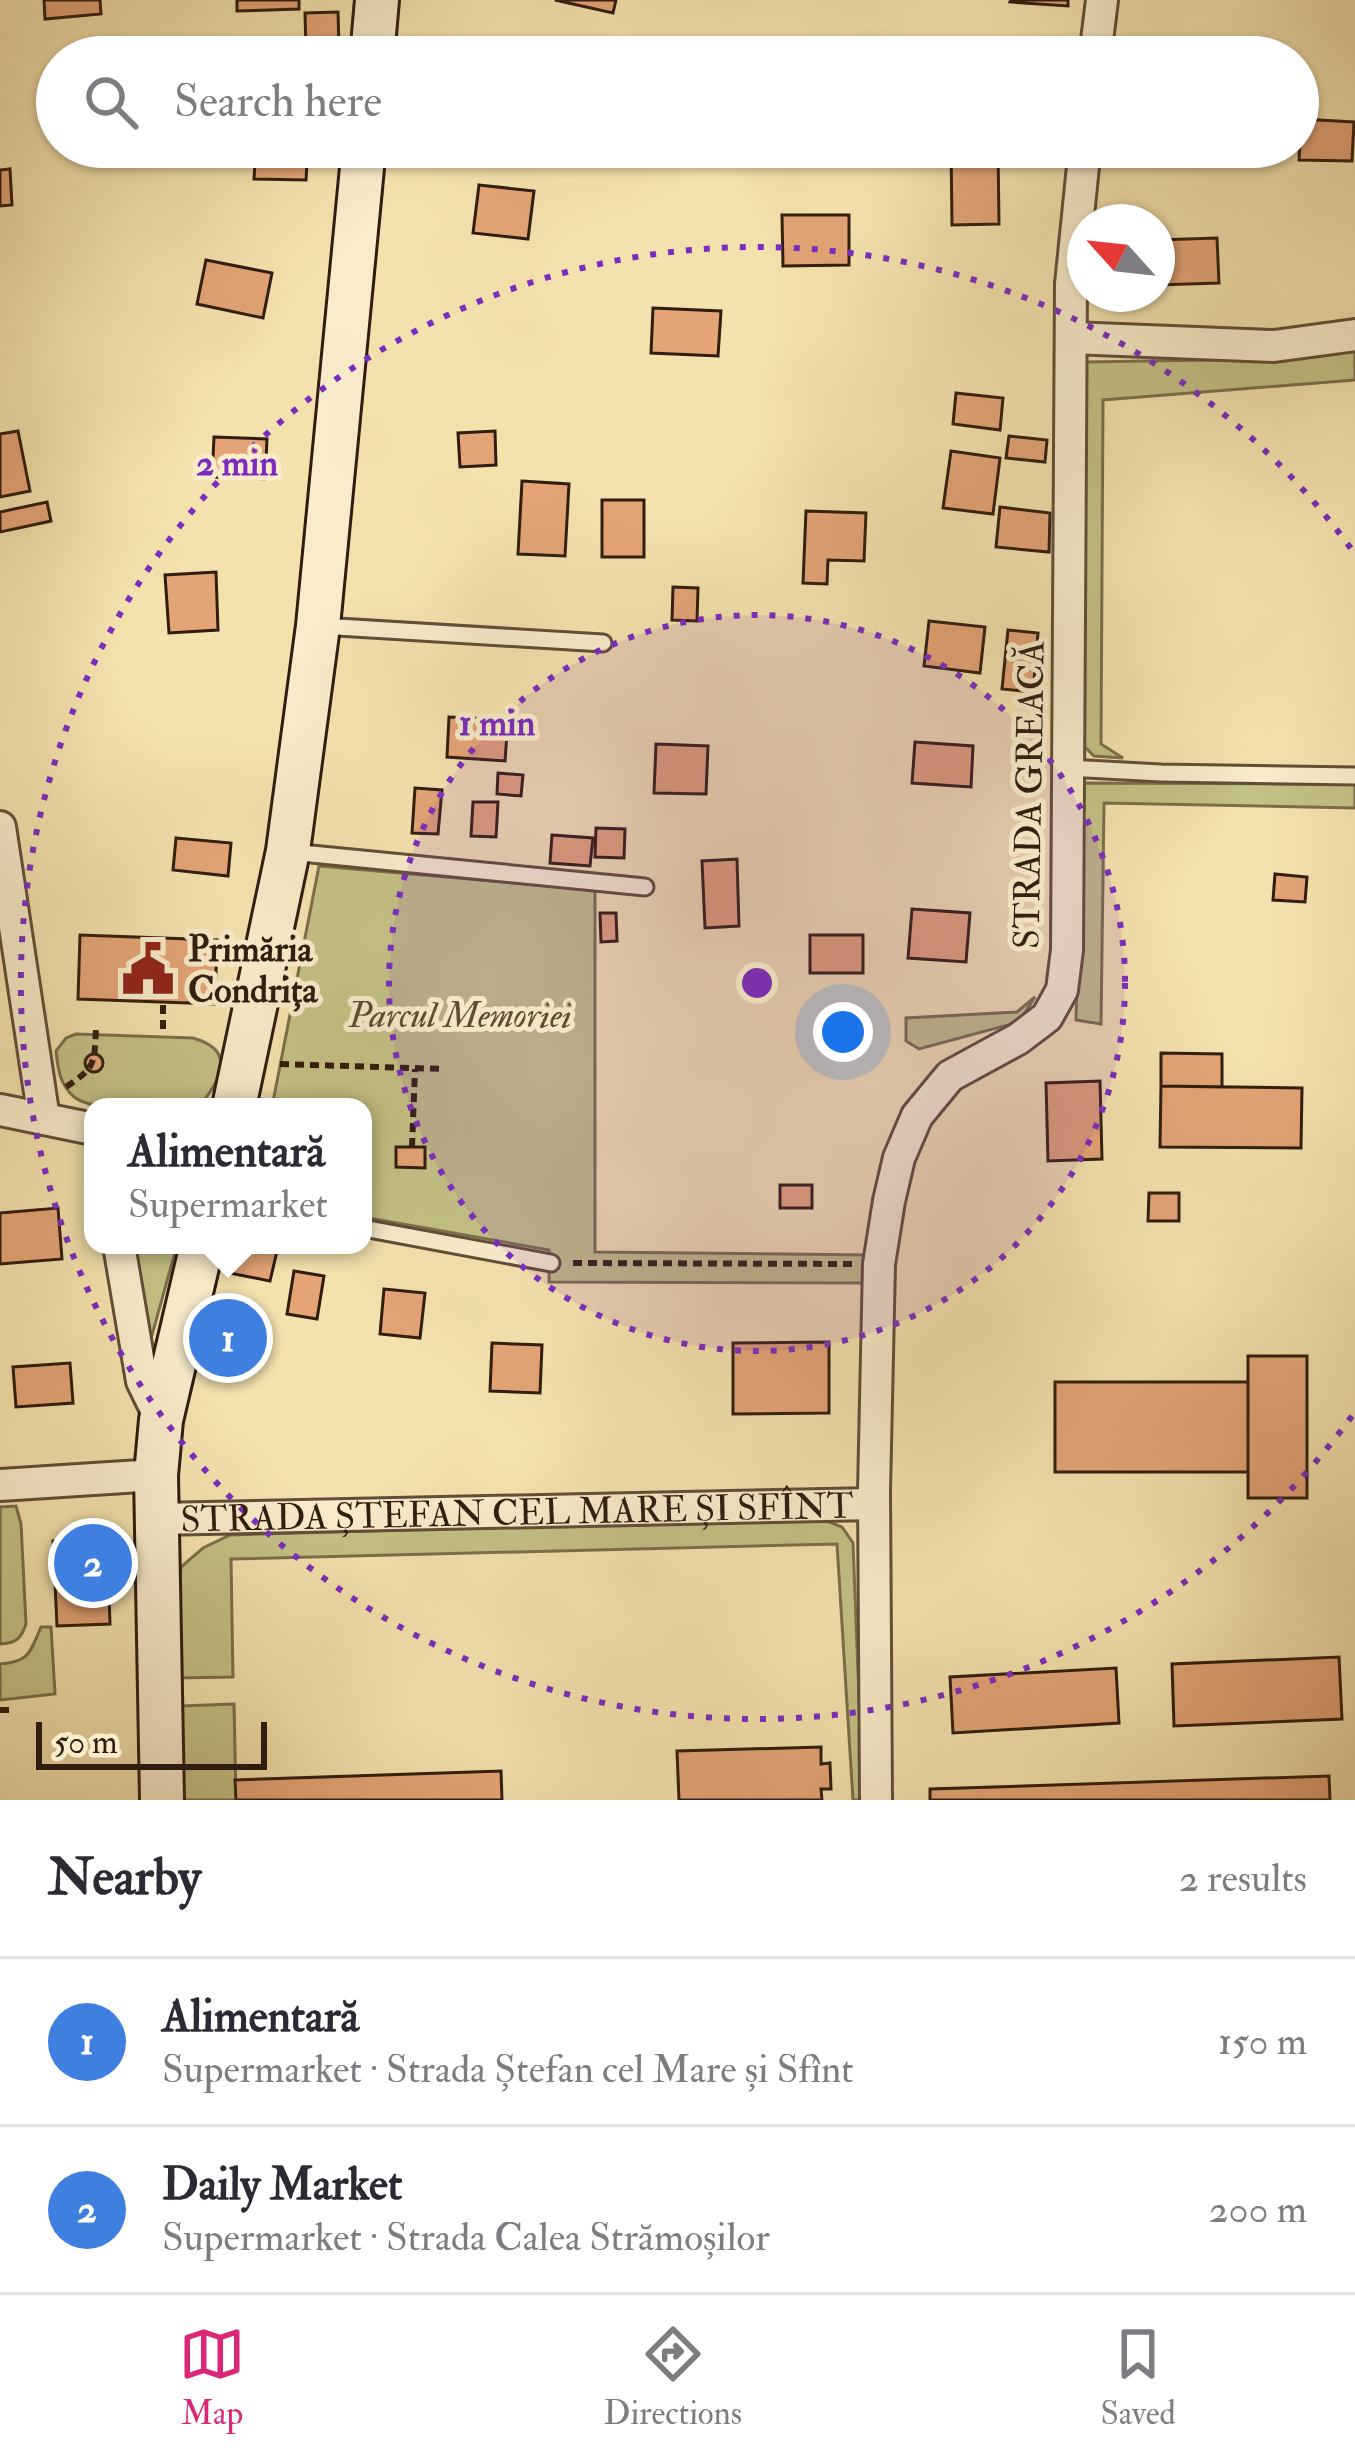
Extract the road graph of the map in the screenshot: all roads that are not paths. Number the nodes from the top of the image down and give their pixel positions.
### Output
1 (377, 0) edge
2 (1102, 0) edge
3 (374, 36) edge
4 (1098, 36) edge
5 (362, 168) edge
6 (1083, 168) edge
7 (1355, 335) edge
8 (1071, 338) junction
9 (318, 626) junction
10 (603, 643) dead end
11 (1068, 768) junction
12 (1355, 776) edge
13 (0, 827) edge
14 (288, 851) junction
15 (645, 887) dead end
16 (236, 1098) edge
17 (0, 1110) edge
18 (43, 1110) junction
19 (84, 1131) edge
20 (372, 1230) edge
21 (121, 1254) edge
22 (200, 1254) edge
23 (551, 1263) road end
24 (161, 1420) junction
25 (156, 1475) junction
26 (0, 1485) edge
27 (874, 1504) junction
28 (157, 1519) junction
29 (162, 1800) edge
30 (875, 1800) edge

1 - 3 street
2 - 4 street
5 - 9 street
6 - 8 street, STRADA GREACĂ
7 - 8 street
8 - 11 street, STRADA GREACĂ
9 - 10 lane
9 - 14 street
11 - 12 lane
11 - 27 street, STRADA GREACĂ
13 - 18 street
14 - 15 lane
14 - 16 street
17 - 18 street
18 - 19 street
20 - 23 lane
21 - 24 street
22 - 24 street, STRADA ȘTEFAN CEL MARE ȘI SFÎNT
24 - 25 street, STRADA ȘTEFAN CEL MARE ȘI SFÎNT
25 - 26 street
25 - 28 street, STRADA ȘTEFAN CEL MARE ȘI SFÎNT
27 - 28 street, STRADA ȘTEFAN CEL MARE ȘI SFÎNT
27 - 30 street, STRADA GREACĂ
28 - 29 street, STRADA ȘTEFAN CEL MARE ȘI SFÎNT

